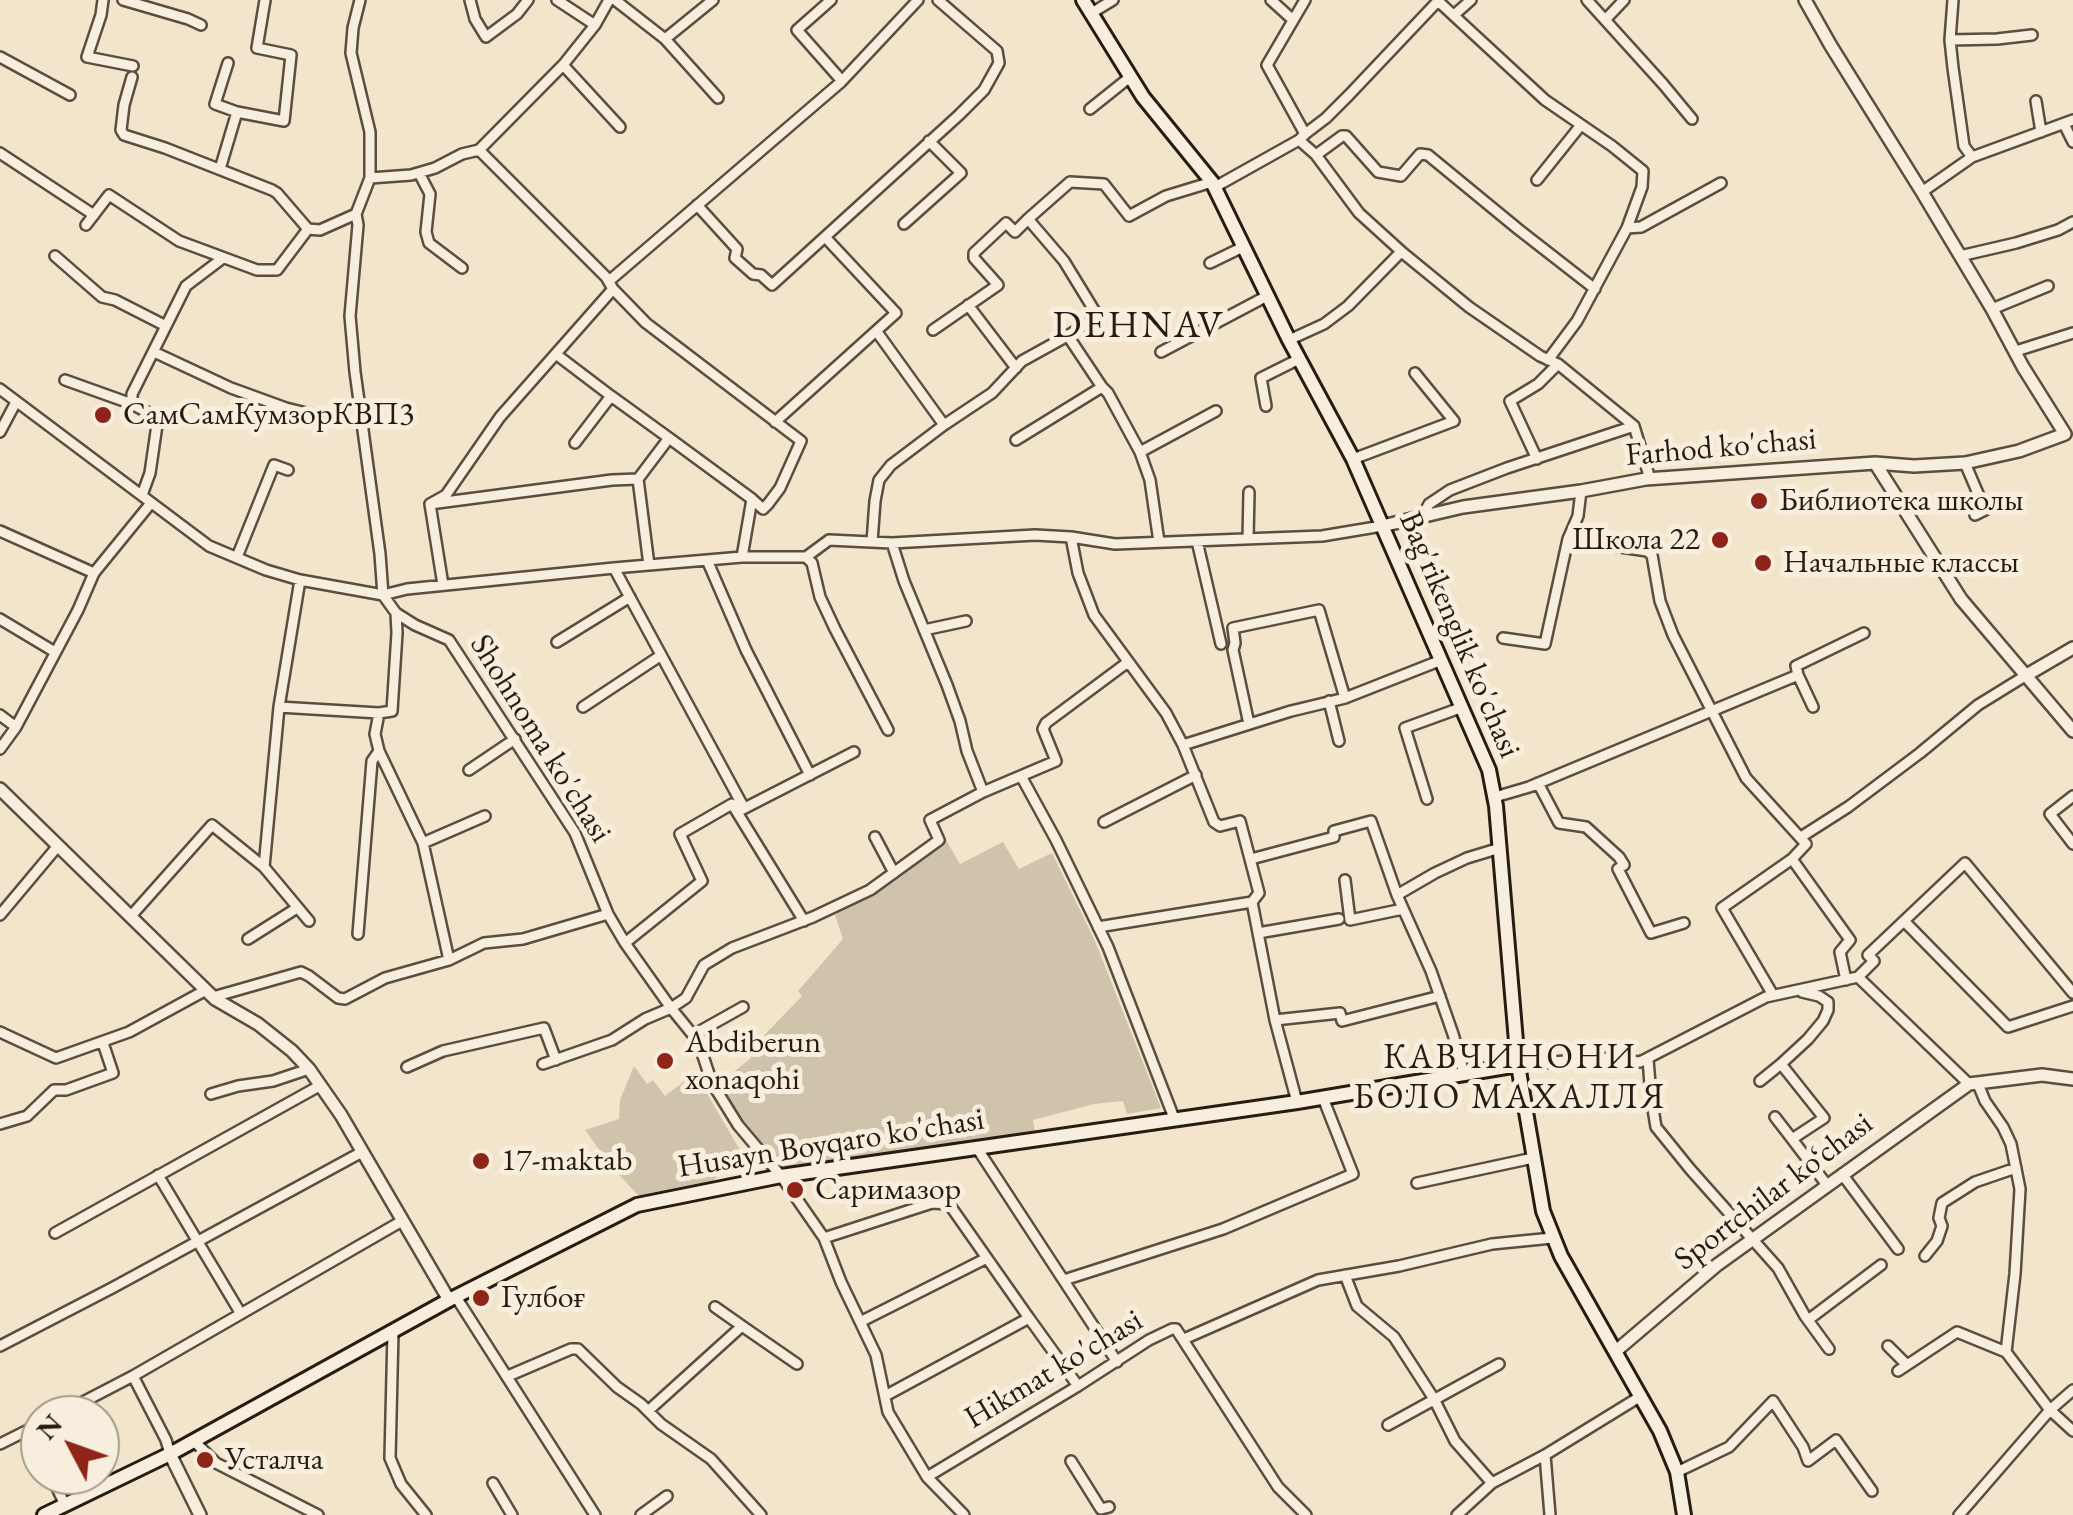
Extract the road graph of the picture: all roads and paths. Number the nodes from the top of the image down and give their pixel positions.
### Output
1 (103, 0) edge
2 (122, 0) edge
3 (265, 0) edge
4 (360, 0) edge
5 (470, 0) edge
6 (528, 0) edge
7 (557, 0) edge
8 (612, 0) edge
9 (713, 0) edge
10 (831, 0) edge
11 (918, 0) edge
12 (938, 0) edge
13 (1083, 0) edge
14 (1113, 0) edge
15 (1272, 0) edge
16 (1304, 0) edge
17 (1438, 0) edge
18 (1470, 0) edge
19 (1587, 0) edge
20 (1624, 0) edge
21 (1805, 0) edge
22 (1952, 0) edge
23 (1090, 14) junction
24 (1454, 15) junction
25 (1606, 18) junction
26 (1293, 20) junction
27 (595, 25) junction
28 (201, 26) dead end
29 (2032, 35) dead end
30 (665, 39) junction
31 (1950, 40) junction
32 (0, 58) edge
33 (228, 63) dead end
34 (563, 65) junction
35 (1130, 77) junction
36 (842, 80) junction
37 (70, 95) dead end
38 (718, 98) dead end
39 (2036, 101) dead end
40 (1090, 109) dead end
41 (238, 112) junction
42 (1326, 118) junction
43 (1692, 119) dead end
44 (2068, 122) edge
45 (1581, 124) junction
46 (620, 127) dead end
47 (2042, 132) junction
48 (1302, 136) junction
49 (1341, 137) junction
50 (929, 141) junction
51 (2073, 142) edge
52 (479, 150) junction
53 (0, 153) edge
54 (1316, 155) junction
55 (1972, 156) junction
56 (220, 169) junction
57 (419, 173) junction
58 (370, 178) junction
59 (1537, 180) dead end
60 (1721, 183) dead end
61 (1214, 185) junction
62 (1922, 192) junction
63 (696, 205) junction
64 (356, 214) junction
65 (94, 215) junction
66 (1028, 219) junction
67 (2073, 222) edge
68 (904, 224) dead end
69 (86, 225) dead end
70 (1627, 228) junction
71 (308, 229) junction
72 (825, 237) junction
73 (1242, 246) junction
74 (1404, 253) junction
75 (55, 256) dead end
76 (1960, 256) junction
77 (223, 258) junction
78 (1210, 263) dead end
79 (462, 268) dead end
80 (611, 285) junction
81 (2048, 286) dead end
82 (1595, 289) junction
83 (1267, 296) junction
84 (968, 305) junction
85 (1992, 309) junction
86 (166, 326) junction
87 (933, 330) dead end
88 (877, 332) junction
89 (2073, 332) edge
90 (1068, 336) junction
91 (1289, 340) junction
92 (154, 352) junction
93 (1161, 352) dead end
94 (2016, 352) junction
95 (557, 355) junction
96 (1299, 359) junction
97 (1553, 362) junction
98 (1016, 368) junction
99 (1415, 373) dead end
100 (65, 380) dead end
101 (1102, 387) junction
102 (0, 389) edge
103 (611, 396) junction
104 (16, 402) junction
105 (132, 404) junction
106 (1266, 406) dead end
107 (1216, 411) dead end
108 (327, 418) dead end
109 (776, 422) junction
110 (944, 425) junction
111 (1634, 426) junction
112 (0, 432) edge
113 (669, 438) junction
114 (2069, 438) edge
115 (1016, 440) dead end
116 (575, 444) dead end
117 (1140, 452) junction
118 (1353, 458) junction
119 (1537, 458) junction
120 (1965, 463) junction
121 (1875, 464) junction
122 (288, 470) dead end
123 (1650, 478) junction
124 (638, 479) junction
125 (1581, 491) junction
126 (1248, 492) dead end
127 (142, 495) junction
128 (752, 499) junction
129 (152, 503) junction
130 (430, 504) junction
131 (1976, 515) dead end
132 (1422, 517) junction
133 (1382, 526) junction
134 (0, 531) edge
135 (1071, 537) junction
136 (1248, 539) junction
137 (1568, 540) junction
138 (1196, 541) junction
139 (872, 542) junction
140 (892, 542) junction
141 (1159, 542) junction
142 (742, 557) junction
143 (806, 557) junction
144 (237, 558) junction
145 (708, 560) junction
146 (649, 565) junction
147 (614, 568) junction
148 (94, 574) junction
149 (300, 580) junction
150 (443, 585) junction
151 (383, 595) junction
152 (630, 597) junction
153 (396, 613) junction
154 (0, 619) edge
155 (966, 621) dead end
156 (924, 630) junction
157 (1864, 632) dead end
158 (1503, 638) dead end
159 (556, 642) dead end
160 (1220, 644) dead end
161 (2073, 648) edge
162 (55, 652) junction
163 (660, 656) junction
164 (1439, 661) junction
165 (1128, 662) junction
166 (1798, 675) junction
167 (2025, 676) junction
168 (1345, 698) junction
169 (1329, 701) junction
170 (279, 707) junction
171 (583, 707) dead end
172 (1460, 708) junction
173 (1813, 708) dead end
174 (1711, 711) junction
175 (379, 712) junction
176 (0, 715) edge
177 (1249, 724) junction
178 (16, 727) junction
179 (888, 730) dead end
180 (2073, 731) edge
181 (515, 739) junction
182 (1338, 740) dead end
183 (1183, 745) junction
184 (0, 749) edge
185 (379, 751) junction
186 (854, 752) dead end
187 (469, 770) dead end
188 (810, 775) junction
189 (1196, 775) junction
190 (1021, 776) junction
191 (1538, 783) junction
192 (0, 790) edge
193 (984, 792) junction
194 (2073, 796) edge
195 (1495, 797) junction
196 (1427, 799) dead end
197 (740, 810) junction
198 (485, 816) dead end
199 (1104, 822) dead end
200 (1801, 837) junction
201 (875, 838) dead end
202 (423, 843) junction
203 (2073, 844) edge
204 (57, 847) junction
205 (1500, 848) junction
206 (1251, 859) junction
207 (1792, 859) junction
208 (264, 867) junction
209 (894, 873) junction
210 (1345, 880) dead end
211 (1397, 896) junction
212 (1252, 902) junction
213 (298, 908) junction
214 (1403, 908) junction
215 (608, 914) junction
216 (0, 915) edge
217 (131, 916) junction
218 (1339, 920) dead end
219 (309, 921) dead end
220 (804, 921) junction
221 (1904, 921) junction
222 (1684, 922) dead end
223 (1098, 928) junction
224 (1258, 933) junction
225 (358, 934) dead end
226 (248, 938) dead end
227 (625, 943) junction
228 (449, 960) junction
229 (1858, 977) junction
230 (1846, 980) junction
231 (1797, 991) junction
232 (2073, 993) edge
233 (209, 994) junction
234 (1773, 995) junction
235 (1440, 996) junction
236 (2073, 1006) edge
237 (743, 1007) dead end
238 (671, 1008) junction
239 (1276, 1020) junction
240 (0, 1032) edge
241 (694, 1035) junction
242 (103, 1043) junction
243 (1648, 1059) junction
244 (556, 1060) junction
245 (543, 1064) dead end
246 (1781, 1064) junction
247 (1518, 1065) junction
248 (407, 1066) dead end
249 (309, 1069) junction
250 (1464, 1073) junction
251 (2073, 1078) edge
252 (1760, 1081) dead end
253 (321, 1084) junction
254 (1973, 1084) junction
255 (211, 1094) dead end
256 (1323, 1098) junction
257 (1298, 1102) junction
258 (1775, 1117) dead end
259 (1174, 1118) junction
260 (0, 1124) edge
261 (1792, 1139) junction
262 (977, 1148) junction
263 (362, 1152) junction
264 (1534, 1158) junction
265 (2016, 1168) junction
266 (158, 1174) junction
267 (1842, 1174) junction
268 (781, 1176) junction
269 (1418, 1183) dead end
270 (1826, 1185) junction
271 (402, 1221) junction
272 (54, 1232) dead end
273 (824, 1238) junction
274 (1552, 1238) junction
275 (1752, 1239) junction
276 (197, 1242) junction
277 (1898, 1249) dead end
278 (1925, 1256) dead end
279 (986, 1258) junction
280 (1881, 1265) dead end
281 (1344, 1276) junction
282 (1064, 1280) junction
283 (452, 1299) junction
284 (715, 1307) dead end
285 (241, 1314) junction
286 (1029, 1318) junction
287 (1808, 1320) junction
288 (862, 1321) junction
289 (742, 1326) junction
290 (392, 1332) junction
291 (1184, 1340) junction
292 (0, 1346) edge
293 (1888, 1346) dead end
294 (1829, 1349) dead end
295 (1616, 1351) junction
296 (2006, 1352) junction
297 (1117, 1362) junction
298 (797, 1364) dead end
299 (1499, 1364) dead end
300 (133, 1376) junction
301 (508, 1376) junction
302 (1078, 1386) junction
303 (2073, 1390) edge
304 (96, 1395) edge
305 (885, 1396) junction
306 (1640, 1396) junction
307 (1434, 1399) junction
308 (2050, 1410) junction
309 (648, 1411) junction
310 (1388, 1426) dead end
311 (2073, 1431) edge
312 (194, 1441) junction
313 (170, 1454) junction
314 (1545, 1455) junction
315 (1070, 1461) dead end
316 (1678, 1472) junction
317 (926, 1476) junction
318 (493, 1482) dead end
319 (1492, 1483) junction
320 (1872, 1490) dead end
321 (61, 1495) edge
322 (667, 1496) dead end
323 (65, 1505) junction
324 (1109, 1507) dead end
325 (44, 1515) edge
326 (200, 1515) edge
327 (318, 1515) edge
328 (426, 1515) edge
329 (512, 1515) edge
330 (595, 1515) edge
331 (641, 1515) edge
332 (761, 1515) edge
333 (964, 1515) edge
334 (1306, 1515) edge
335 (1457, 1515) edge
336 (1550, 1515) edge
337 (1684, 1515) edge
338 (1959, 1515) edge

1 - 56 street
2 - 28 street
3 - 41 street
4 - 58 street
5 - 6 street
7 - 27 street
8 - 27 street
8 - 30 street
9 - 30 street
10 - 36 street
11 - 36 street
12 - 50 street
13 - 23 main road, Bag'rikenglik ko'chasi
14 - 23 street
15 - 26 street
16 - 26 street
17 - 24 street
17 - 42 street
18 - 24 street
19 - 25 street
20 - 25 street
21 - 62 street
22 - 31 street
23 - 35 main road, Bag'rikenglik ko'chasi
24 - 45 street
25 - 43 street
26 - 48 street
27 - 34 street
29 - 31 street
30 - 38 street
31 - 55 street
32 - 37 street
33 - 41 street
34 - 46 street
34 - 52 street
35 - 40 street
35 - 61 main road, Bag'rikenglik ko'chasi
36 - 63 street
39 - 47 street
41 - 56 street
42 - 48 street
42 - 49 street
44 - 47 street
44 - 51 street
45 - 59 street
45 - 70 street
47 - 55 street
48 - 54 street
48 - 61 street
49 - 54 street
49 - 82 street
50 - 68 street
50 - 72 street
52 - 57 street
52 - 80 street
53 - 65 street
54 - 74 street
55 - 62 street
56 - 71 street
57 - 58 street
57 - 79 street
58 - 64 street
60 - 70 street
61 - 66 street
61 - 73 main road, Bag'rikenglik ko'chasi
62 - 76 street
63 - 72 street
63 - 80 street
64 - 71 street
64 - 151 street
65 - 69 street
65 - 77 street
66 - 84 street
66 - 90 street
67 - 76 street
70 - 82 street
71 - 77 street
72 - 88 street
73 - 78 street
73 - 83 main road, Bag'rikenglik ko'chasi
74 - 91 street
74 - 97 street
75 - 86 street
76 - 85 street
77 - 86 street
80 - 95 street
80 - 109 street
81 - 85 street
82 - 97 street
83 - 91 main road, Bag'rikenglik ko'chasi
83 - 93 street
84 - 87 street
84 - 98 street
85 - 94 street
86 - 92 street
88 - 109 street
88 - 110 street
89 - 94 street
90 - 98 street
90 - 101 street
91 - 96 main road, Bag'rikenglik ko'chasi
92 - 105 street
92 - 108 street
94 - 114 street
95 - 103 street
95 - 130 street
96 - 106 street
96 - 118 main road, Bag'rikenglik ko'chasi
97 - 111 street
97 - 119 street
98 - 110 street
99 - 118 street
100 - 105 street
101 - 115 street
101 - 117 street
102 - 104 street
103 - 113 street
103 - 116 street
104 - 112 street
104 - 127 street
105 - 127 street
107 - 117 street
109 - 128 street
110 - 139 street
111 - 119 street
111 - 123 street
113 - 124 street
113 - 128 street
114 - 120 street, Farhod ko'chasi
117 - 141 street
118 - 133 main road, Bag'rikenglik ko'chasi
119 - 132 street
120 - 121 street, Farhod ko'chasi
120 - 131 street
121 - 123 street, Farhod ko'chasi
121 - 167 street
122 - 144 street
123 - 125 street, Farhod ko'chasi
124 - 130 street
124 - 146 street
125 - 132 street, Farhod ko'chasi
125 - 137 street
126 - 136 street
127 - 129 street
128 - 142 street
129 - 144 street
129 - 148 street
130 - 150 street
132 - 133 street, Farhod ko'chasi
133 - 136 street
133 - 164 main road, Bag'rikenglik ko'chasi
134 - 148 street
135 - 140 street
135 - 141 street
135 - 165 street
136 - 138 street
137 - 158 street
137 - 174 street
138 - 141 street
138 - 160 street
139 - 140 street
139 - 143 street
140 - 156 street
142 - 143 street
142 - 145 street
143 - 179 street
144 - 149 street
145 - 146 street
145 - 188 street
146 - 147 street
147 - 150 street
147 - 152 street
148 - 162 street
149 - 151 street
149 - 170 street
150 - 151 street
151 - 153 street, Shohnoma ko'chasi
152 - 159 street
152 - 163 street
153 - 175 street
153 - 181 street, Shohnoma ko'chasi
154 - 162 street
155 - 156 street
156 - 193 street
157 - 166 street
161 - 167 street
162 - 178 street
163 - 171 street
163 - 197 street
164 - 168 street
164 - 172 main road, Bag'rikenglik ko'chasi
165 - 183 street
165 - 190 street
166 - 173 street
166 - 174 street
167 - 180 street
167 - 200 street
168 - 169 street
168 - 177 street
169 - 177 street
169 - 182 street
170 - 175 street
170 - 208 street
172 - 195 main road, Bag'rikenglik ko'chasi
172 - 196 street
174 - 191 street
174 - 200 street
175 - 185 street
176 - 178 street
177 - 183 street
178 - 184 street
181 - 187 street
181 - 215 street, Shohnoma ko'chasi
183 - 189 street
185 - 202 street
185 - 225 street
186 - 188 street
188 - 197 street
189 - 199 street
189 - 206 street
190 - 193 street
190 - 223 street
191 - 195 street
191 - 222 street
192 - 204 street
193 - 209 street
194 - 203 street
195 - 205 main road, Bag'rikenglik ko'chasi
197 - 220 street
197 - 227 street
198 - 202 street
200 - 207 street
201 - 209 street
202 - 228 street
204 - 216 street
204 - 217 street
205 - 211 street
205 - 247 main road, Bag'rikenglik ko'chasi
206 - 211 street
206 - 212 street
207 - 230 street
207 - 234 street
208 - 213 street
208 - 217 street
209 - 220 street
210 - 214 street
211 - 214 street
212 - 223 street
212 - 224 street
213 - 219 street
213 - 226 street
214 - 235 street
215 - 227 street, Shohnoma ko'chasi
215 - 228 street
217 - 233 street
218 - 224 street
220 - 238 street
221 - 229 street
221 - 232 street
221 - 236 street
223 - 259 street
224 - 239 street
227 - 238 street, Shohnoma ko'chasi
228 - 233 street
229 - 230 street
229 - 254 street
230 - 231 street
231 - 234 street
231 - 246 street
233 - 242 street
233 - 249 street
234 - 243 street
235 - 239 street
235 - 250 street
237 - 241 street
238 - 241 street, Shohnoma ko'chasi
238 - 244 street
239 - 257 street
240 - 242 street
241 - 268 street, Shohnoma ko'chasi
242 - 260 street
243 - 247 street
243 - 275 street
244 - 245 street
244 - 248 street
246 - 252 street
246 - 261 street
247 - 250 main road, Husayn Boyqaro ko'chasi
247 - 264 main road, Bag'rikenglik ko'chasi
249 - 253 street
249 - 255 street
250 - 256 main road, Husayn Boyqaro ko'chasi
251 - 254 street, Sportchilar ko‘chasi
253 - 263 street
253 - 266 street
254 - 265 street
254 - 267 street, Sportchilar ko‘chasi
256 - 257 main road, Husayn Boyqaro ko'chasi
256 - 282 street
257 - 259 main road, Husayn Boyqaro ko'chasi
258 - 261 street
259 - 262 main road, Husayn Boyqaro ko'chasi
261 - 270 street
262 - 268 main road, Husayn Boyqaro ko'chasi
262 - 282 street
263 - 271 street
263 - 276 street
264 - 269 street
264 - 274 main road, Bag'rikenglik ko'chasi
265 - 278 street
265 - 296 street
266 - 272 street
266 - 276 street
267 - 270 street, Sportchilar ko‘chasi
267 - 277 street
268 - 273 street, Shohnoma ko'chasi
268 - 283 main road, Husayn Boyqaro ko'chasi
270 - 275 street, Sportchilar ko‘chasi
271 - 283 street
271 - 285 street
273 - 279 street
273 - 288 street, Shohnoma ko'chasi
274 - 281 street, Hikmat ko'chasi
274 - 295 main road, Bag'rikenglik ko'chasi
275 - 287 street
275 - 295 street, Sportchilar ko‘chasi
276 - 285 street
276 - 292 street
279 - 286 street
279 - 288 street
280 - 287 street
281 - 291 street, Hikmat ko'chasi
281 - 307 street
282 - 297 street
283 - 290 main road, Husayn Boyqaro ko'chasi
283 - 301 street
284 - 289 street
285 - 300 street
286 - 302 street
286 - 305 street
287 - 294 street
288 - 305 street, Shohnoma ko'chasi
289 - 298 street
289 - 309 street
290 - 312 main road, Husayn Boyqaro ko'chasi
290 - 328 street
291 - 297 street, Hikmat ko'chasi
291 - 334 street
293 - 296 street
295 - 306 main road, Bag'rikenglik ko'chasi
296 - 308 street
297 - 302 street, Hikmat ko'chasi
299 - 307 street
300 - 304 street
300 - 313 street
301 - 309 street
301 - 330 street
302 - 317 street, Hikmat ko'chasi
303 - 308 street
305 - 317 street, Shohnoma ko'chasi
306 - 314 street
306 - 316 main road, Bag'rikenglik ko'chasi
307 - 310 street
307 - 319 street
308 - 311 street
308 - 338 street
309 - 332 street
312 - 313 main road, Husayn Boyqaro ko'chasi
312 - 327 street
313 - 323 main road, Husayn Boyqaro ko'chasi
313 - 326 street
314 - 319 street
314 - 336 street
315 - 324 street
316 - 320 street
316 - 337 main road, Bag'rikenglik ko'chasi
317 - 333 street, Shohnoma ko'chasi
318 - 329 street
319 - 335 street
321 - 323 street
322 - 331 street
323 - 325 main road, Husayn Boyqaro ko'chasi

